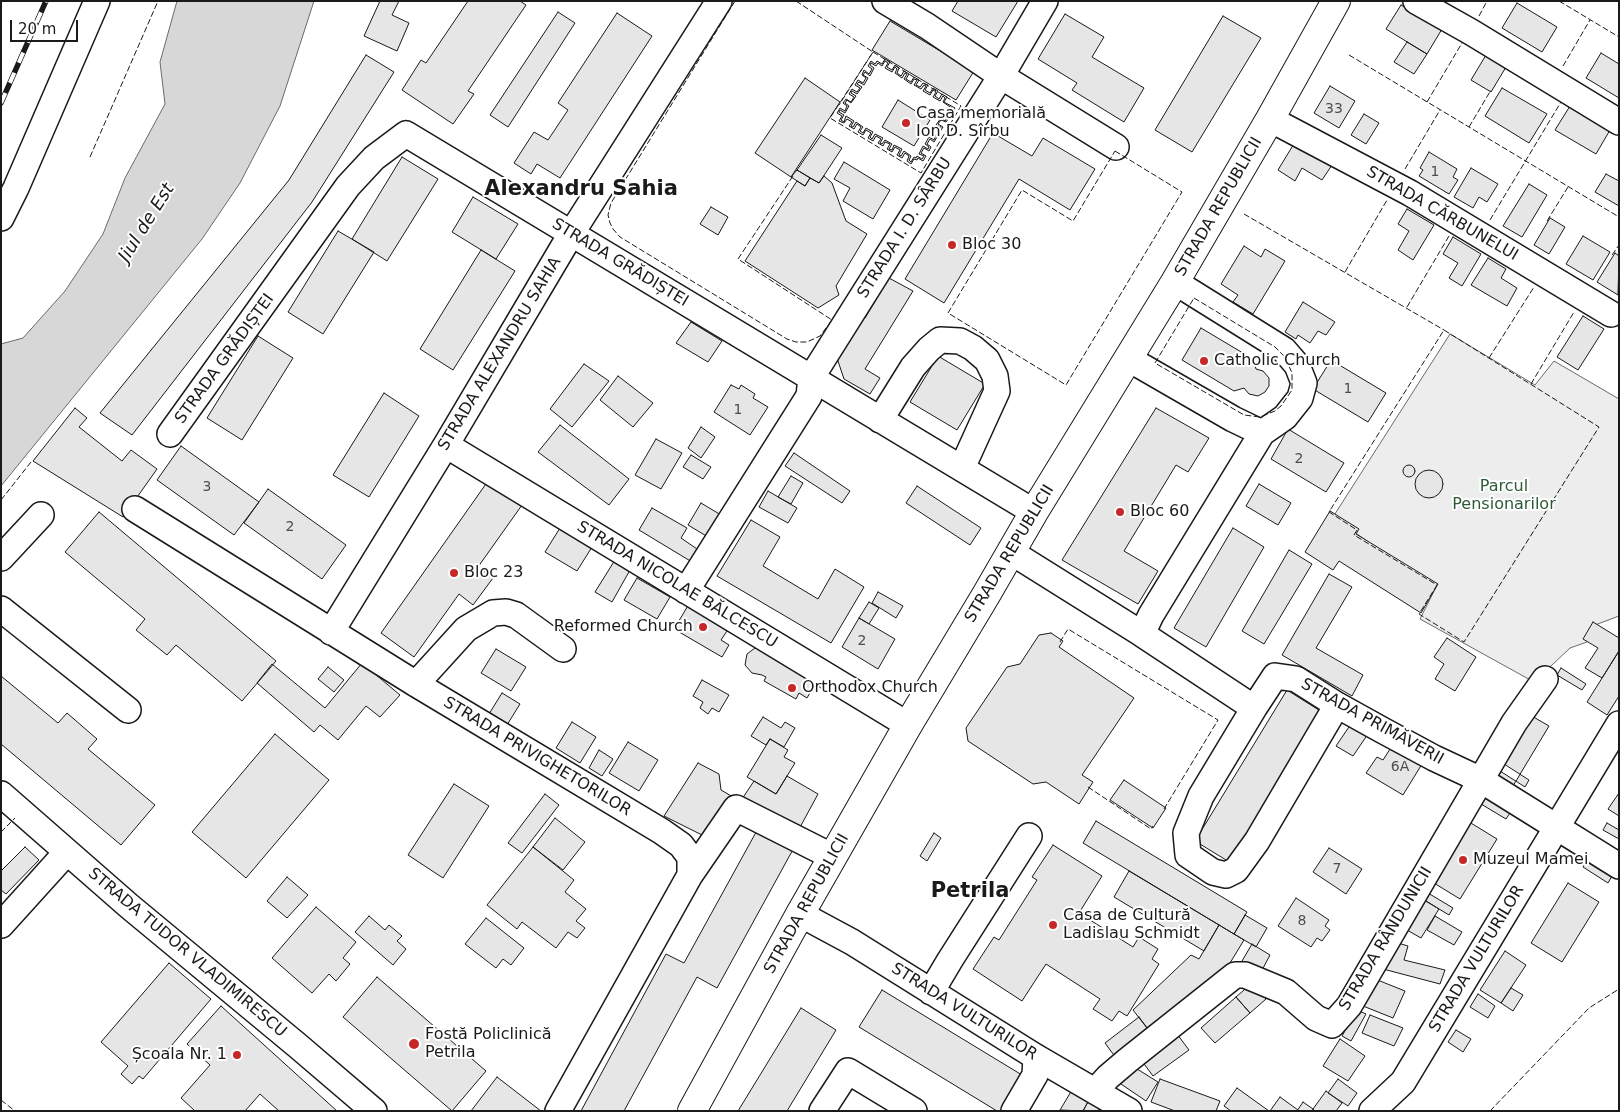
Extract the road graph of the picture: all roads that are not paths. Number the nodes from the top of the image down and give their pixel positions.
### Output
1 (97, 1) edge
2 (719, 1) edge
3 (885, 1) edge
4 (1045, 1) edge
5 (1336, 1) edge
6 (1416, 1) edge
7 (1000, 76) junction
8 (1270, 119) junction
9 (1619, 122) edge
10 (1116, 147) dead end
11 (1, 218) edge
12 (571, 234) junction
13 (1175, 282) junction
14 (1612, 314) dead end
15 (1129, 360) junction
16 (810, 378) junction
17 (880, 420) junction
18 (1262, 433) junction
19 (170, 434) dead end
20 (446, 445) junction
21 (962, 468) junction
22 (135, 509) dead end
23 (1034, 512) junction
24 (41, 515) dead end
25 (1011, 552) junction
26 (1, 558) edge
27 (686, 590) junction
28 (1, 609) edge
29 (331, 632) junction
30 (1142, 634) junction
31 (563, 649) dead end
32 (1545, 678) dead end
33 (416, 684) junction
34 (1337, 705) junction
35 (1254, 708) junction
36 (128, 710) dead end
37 (1619, 724) edge
38 (908, 725) junction
39 (1481, 780) junction
40 (1, 794) edge
41 (1556, 828) junction
42 (1029, 836) dead end
43 (67, 852) junction
44 (833, 857) junction
45 (1619, 866) edge
46 (690, 875) junction
47 (800, 914) junction
48 (1, 925) edge
49 (931, 992) junction
50 (1036, 1057) junction
51 (1095, 1091) junction
52 (1125, 1110) edge
53 (374, 1111) edge
54 (558, 1111) edge
55 (692, 1111) edge
56 (822, 1111) edge
57 (914, 1111) edge
58 (1014, 1111) edge
59 (1372, 1111) edge

1 - 11 street
2 - 12 street, STRADA ALEXANDRU SAHIA
3 - 7 street
4 - 7 street, STRADA I. D. SÂRBU
5 - 8 main road, STRADA REPUBLICII
6 - 9 street
7 - 10 street
7 - 16 street, STRADA I. D. SÂRBU
8 - 13 main road, STRADA REPUBLICII
8 - 14 street, STRADA CĂRBUNELUI
12 - 16 street, STRADA GRĂDIȘTEI
12 - 19 street, STRADA GRĂDIȘTEI
12 - 20 street, STRADA ALEXANDRU SAHIA
13 - 15 main road, STRADA REPUBLICII
13 - 18 street
15 - 18 street
15 - 23 main road, STRADA REPUBLICII
16 - 17 street, STRADA GRĂDIȘTEI
16 - 27 street
17 - 21 street, STRADA GRĂDIȘTEI
17 - 21 street
18 - 30 street
20 - 27 street, STRADA NICOLAE BĂLCESCU
20 - 29 street, STRADA ALEXANDRU SAHIA
21 - 23 street, STRADA GRĂDIȘTEI
22 - 29 street, STRADA PRIVIGHETORILOR
23 - 25 main road, STRADA REPUBLICII
24 - 26 street
25 - 30 street
25 - 38 main road, STRADA REPUBLICII
27 - 38 street, STRADA NICOLAE BĂLCESCU
28 - 36 street
29 - 33 street, STRADA PRIVIGHETORILOR
30 - 35 street
31 - 33 street
32 - 39 street, STRADA RÂNDUNICII
33 - 46 street, STRADA PRIVIGHETORILOR
34 - 35 street, STRADA PRIMĂVERII
34 - 35 street
34 - 39 street, STRADA PRIMĂVERII
37 - 41 street, STRADA VULTURILOR
38 - 44 main road, STRADA REPUBLICII
39 - 41 street, STRADA PRIMĂVERII
39 - 51 street, STRADA RÂNDUNICII
40 - 43 street, STRADA TUDOR VLADIMIRESCU
41 - 45 street, STRADA PRIMĂVERII
41 - 59 street, STRADA VULTURILOR
42 - 49 street
43 - 48 street
43 - 53 street, STRADA TUDOR VLADIMIRESCU
44 - 46 street
44 - 47 main road, STRADA REPUBLICII
46 - 54 street
47 - 49 street, STRADA VULTURILOR
47 - 55 main road, STRADA REPUBLICII
49 - 50 street, STRADA VULTURILOR
50 - 51 street, STRADA VULTURILOR
50 - 58 street
51 - 52 street, STRADA VULTURILOR
56 - 57 street

